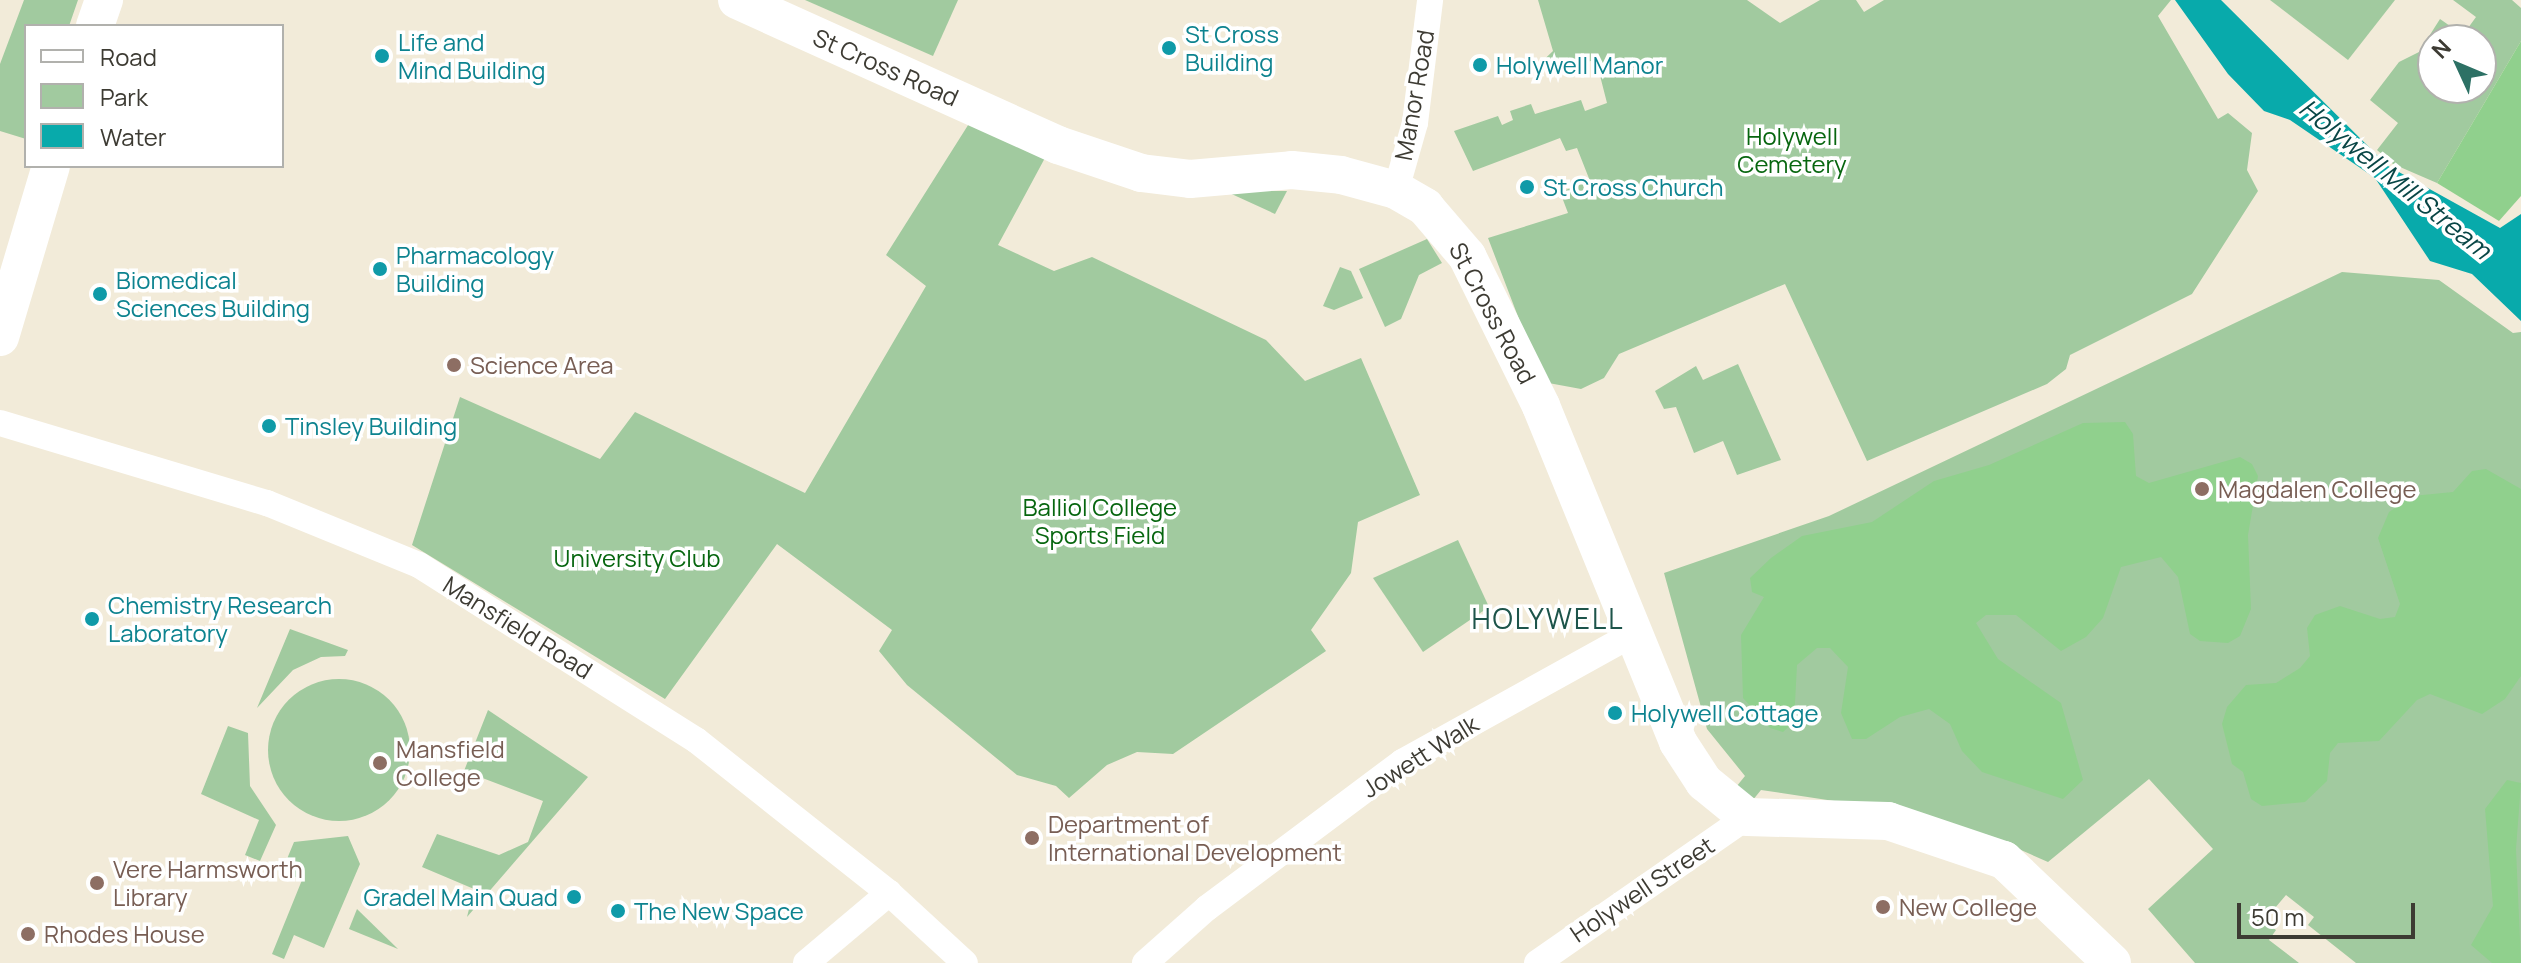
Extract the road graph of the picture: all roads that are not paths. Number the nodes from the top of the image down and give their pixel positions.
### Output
1 (104, 0) edge
2 (737, 0) edge
3 (1430, 0) edge
4 (96, 24) edge
5 (50, 168) edge
6 (1396, 190) junction
7 (0, 337) edge
8 (0, 423) edge
9 (1637, 632) junction
10 (1747, 817) junction
11 (889, 893) junction
12 (806, 963) edge
13 (965, 963) edge
14 (1145, 963) edge
15 (1537, 963) edge
16 (2112, 963) edge

1 - 4 street
2 - 6 street, St Cross Road
3 - 6 street, Manor Road
5 - 7 street
6 - 9 street, St Cross Road
8 - 11 street, Mansfield Road
9 - 10 street, St Cross Road
9 - 14 street, Jowett Walk
10 - 15 street, Holywell Street
10 - 16 street
11 - 12 street
11 - 13 street, Mansfield Road

